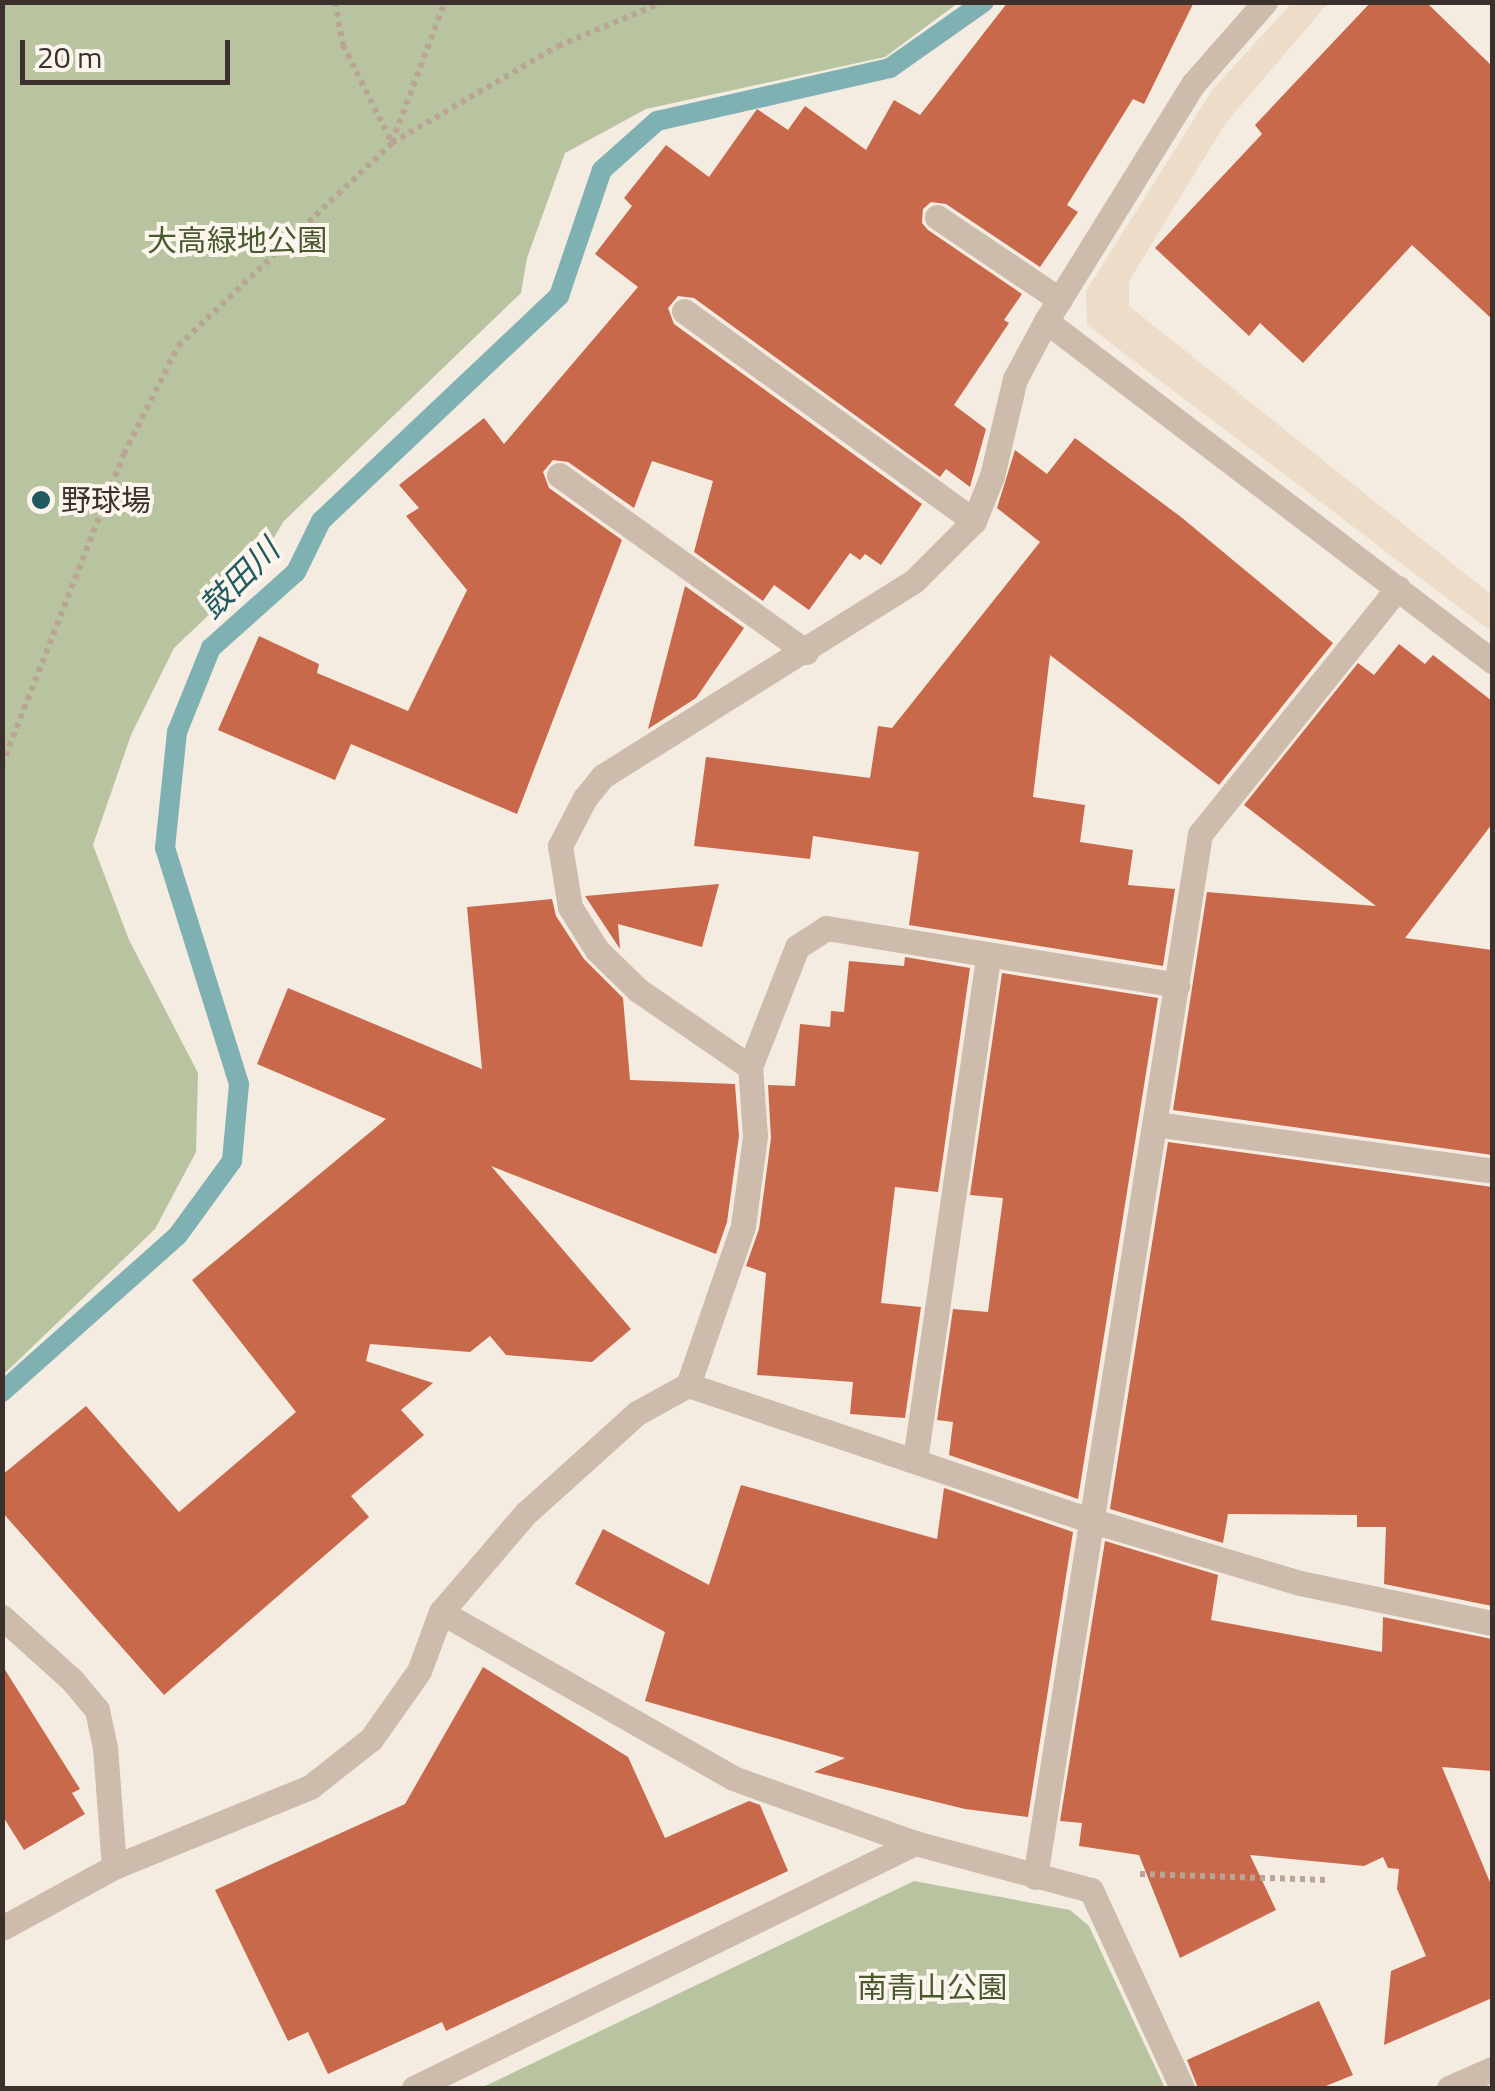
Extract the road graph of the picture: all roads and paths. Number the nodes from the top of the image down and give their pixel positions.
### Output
1 (335, 2) edge
2 (445, 2) edge
3 (663, 2) edge
4 (1265, 2) edge
5 (392, 143) junction
6 (937, 217) dead end
7 (1053, 310) junction
8 (684, 311) dead end
9 (559, 474) dead end
10 (974, 521) junction
11 (1398, 588) junction
12 (806, 652) junction
13 (1492, 661) edge
14 (2, 764) edge
15 (988, 958) junction
16 (1176, 985) junction
17 (750, 1067) junction
18 (1155, 1124) junction
19 (1492, 1170) edge
20 (688, 1385) junction
21 (914, 1460) junction
22 (1093, 1521) junction
23 (441, 1612) junction
24 (2, 1617) edge
25 (1492, 1623) edge
26 (914, 1843) junction
27 (114, 1867) junction
28 (1035, 1878) junction
29 (1328, 1880) dead end
30 (1091, 1890) junction
31 (2, 1928) edge
32 (1492, 2068) edge
33 (414, 2088) edge
34 (1182, 2088) edge
35 (1449, 2088) edge

1 - 5 path
2 - 5 path
3 - 5 path
4 - 7 street
5 - 14 path
6 - 7 street
7 - 10 street
7 - 11 street
8 - 10 street
9 - 12 street
10 - 12 street
11 - 13 street
11 - 16 street
12 - 17 street
15 - 16 street
15 - 17 street
15 - 21 street
16 - 18 street
17 - 20 street
18 - 19 street
18 - 22 street
20 - 21 street
20 - 23 street
21 - 22 street
22 - 25 street
22 - 28 street
23 - 26 street
23 - 27 street
24 - 27 street
26 - 28 street
26 - 33 street
27 - 31 street
28 - 30 street
29 - 30 path
30 - 34 street
32 - 35 street

